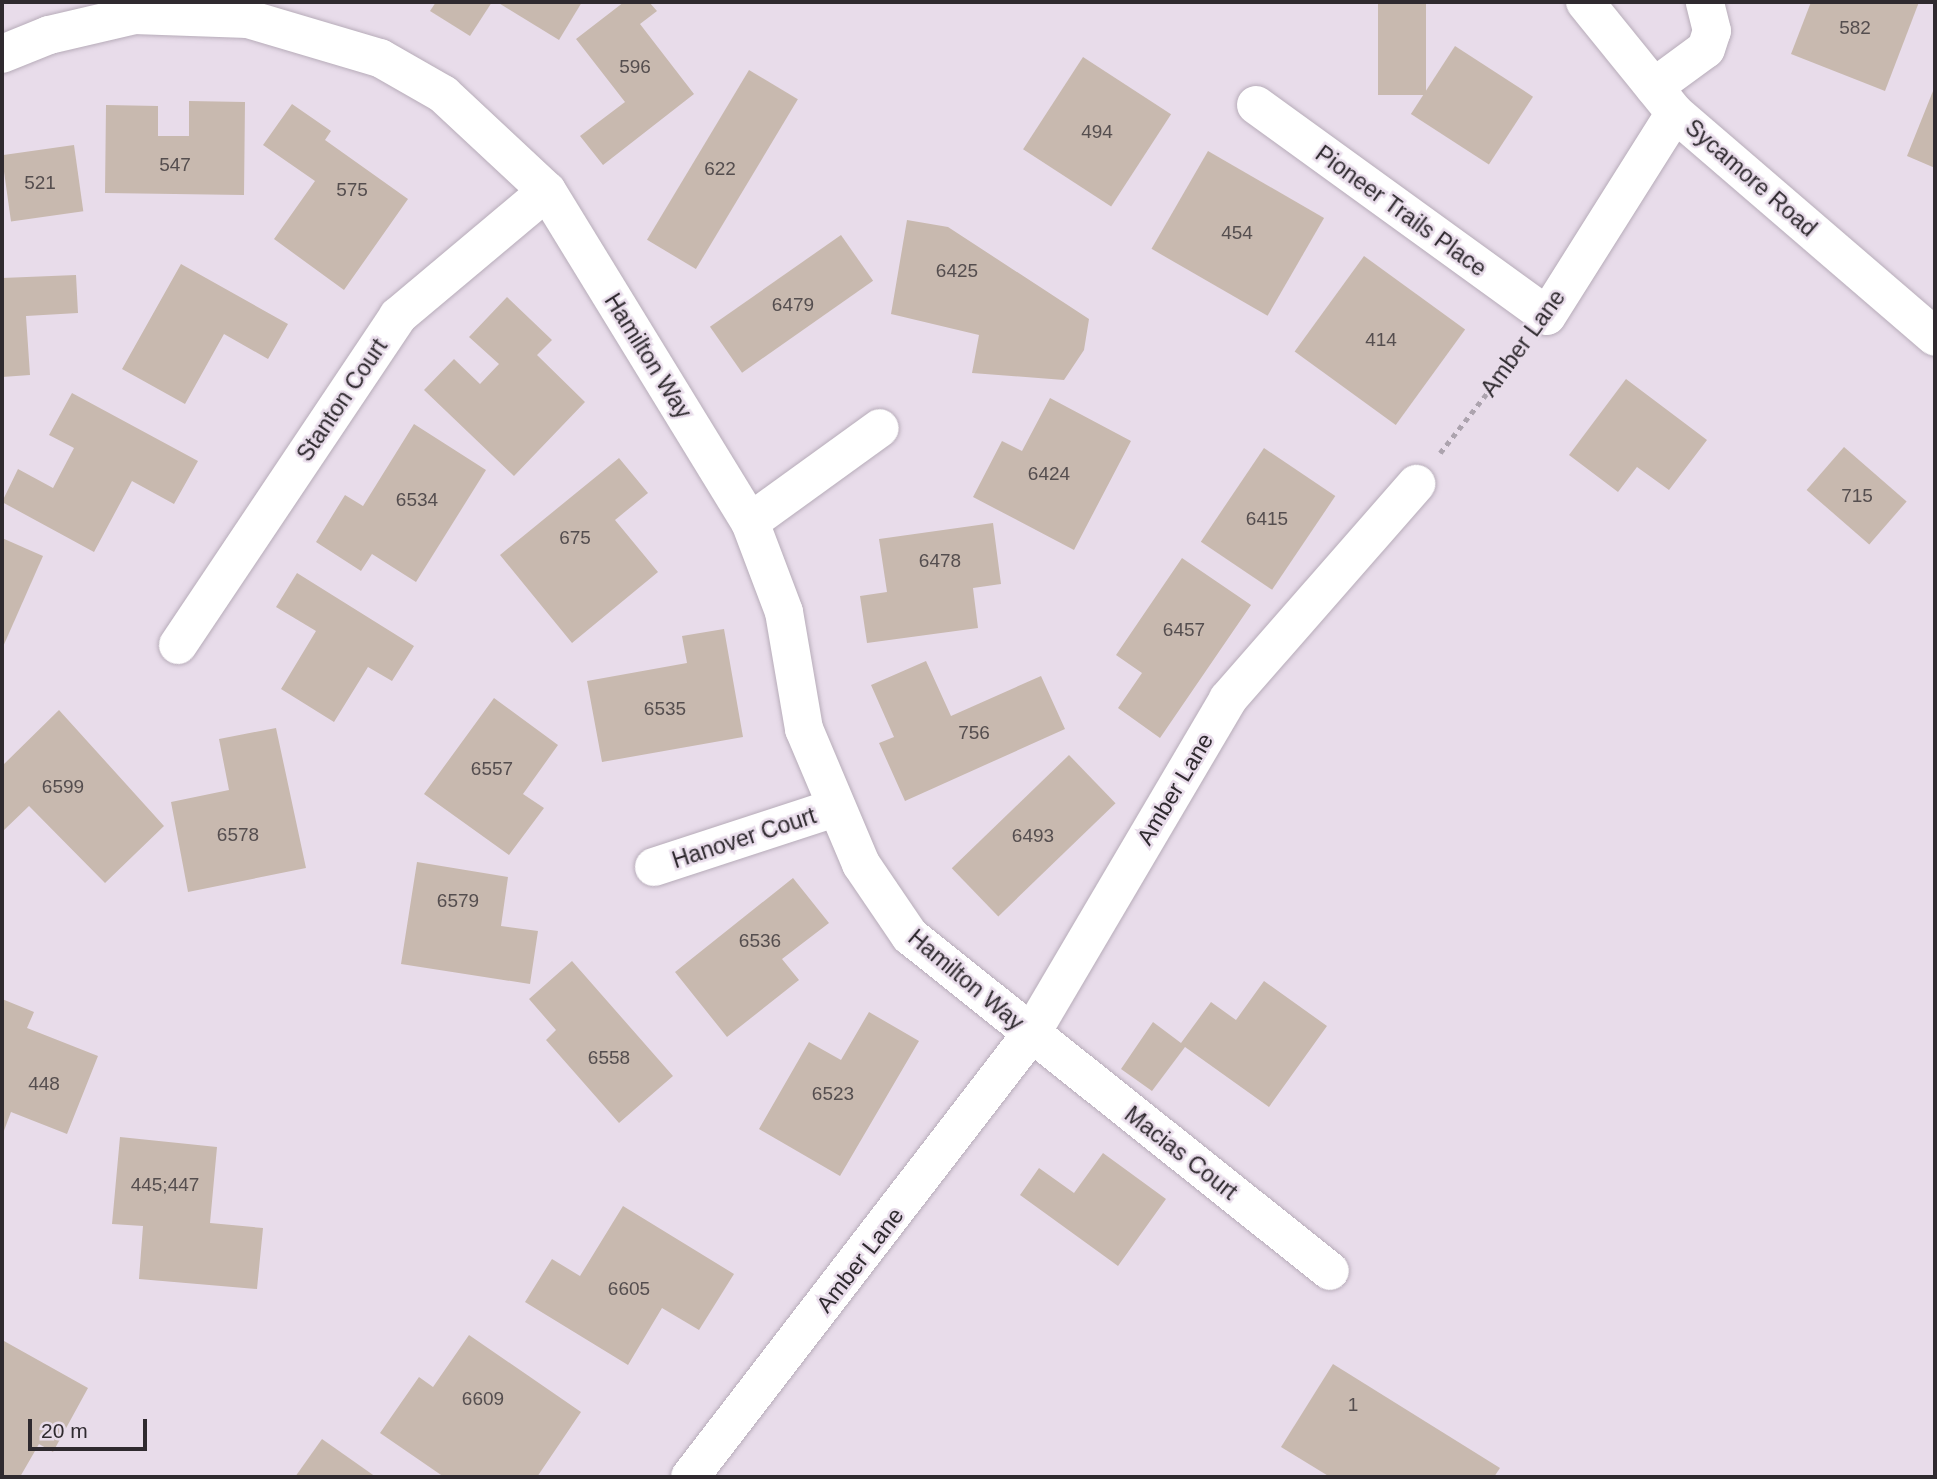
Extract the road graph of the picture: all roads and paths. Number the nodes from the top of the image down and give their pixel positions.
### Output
1 (1585, 2) edge
2 (1705, 2) edge
3 (2, 54) edge
4 (1665, 100) junction
5 (1256, 105) dead end
6 (547, 191) junction
7 (1547, 316) junction
8 (1935, 337) edge
9 (880, 428) dead end
10 (1416, 484) joint
11 (750, 522) junction
12 (178, 645) dead end
13 (834, 808) junction
14 (654, 867) dead end
15 (1031, 1034) junction
16 (1330, 1271) dead end
17 (690, 1477) edge

1 - 4 street, Sycamore Road
2 - 4 street
3 - 6 street, Hamilton Way
4 - 7 street, Amber Lane
4 - 8 street, Sycamore Road
5 - 7 street, Pioneer Trails Place
6 - 11 street, Hamilton Way
6 - 12 street, Stanton Court
7 - 10 path, Amber Lane
9 - 11 street
10 - 15 street, Amber Lane
11 - 13 street, Hamilton Way
13 - 14 street, Hanover Court
13 - 15 street, Hamilton Way
15 - 16 street, Macias Court
15 - 17 street, Amber Lane

